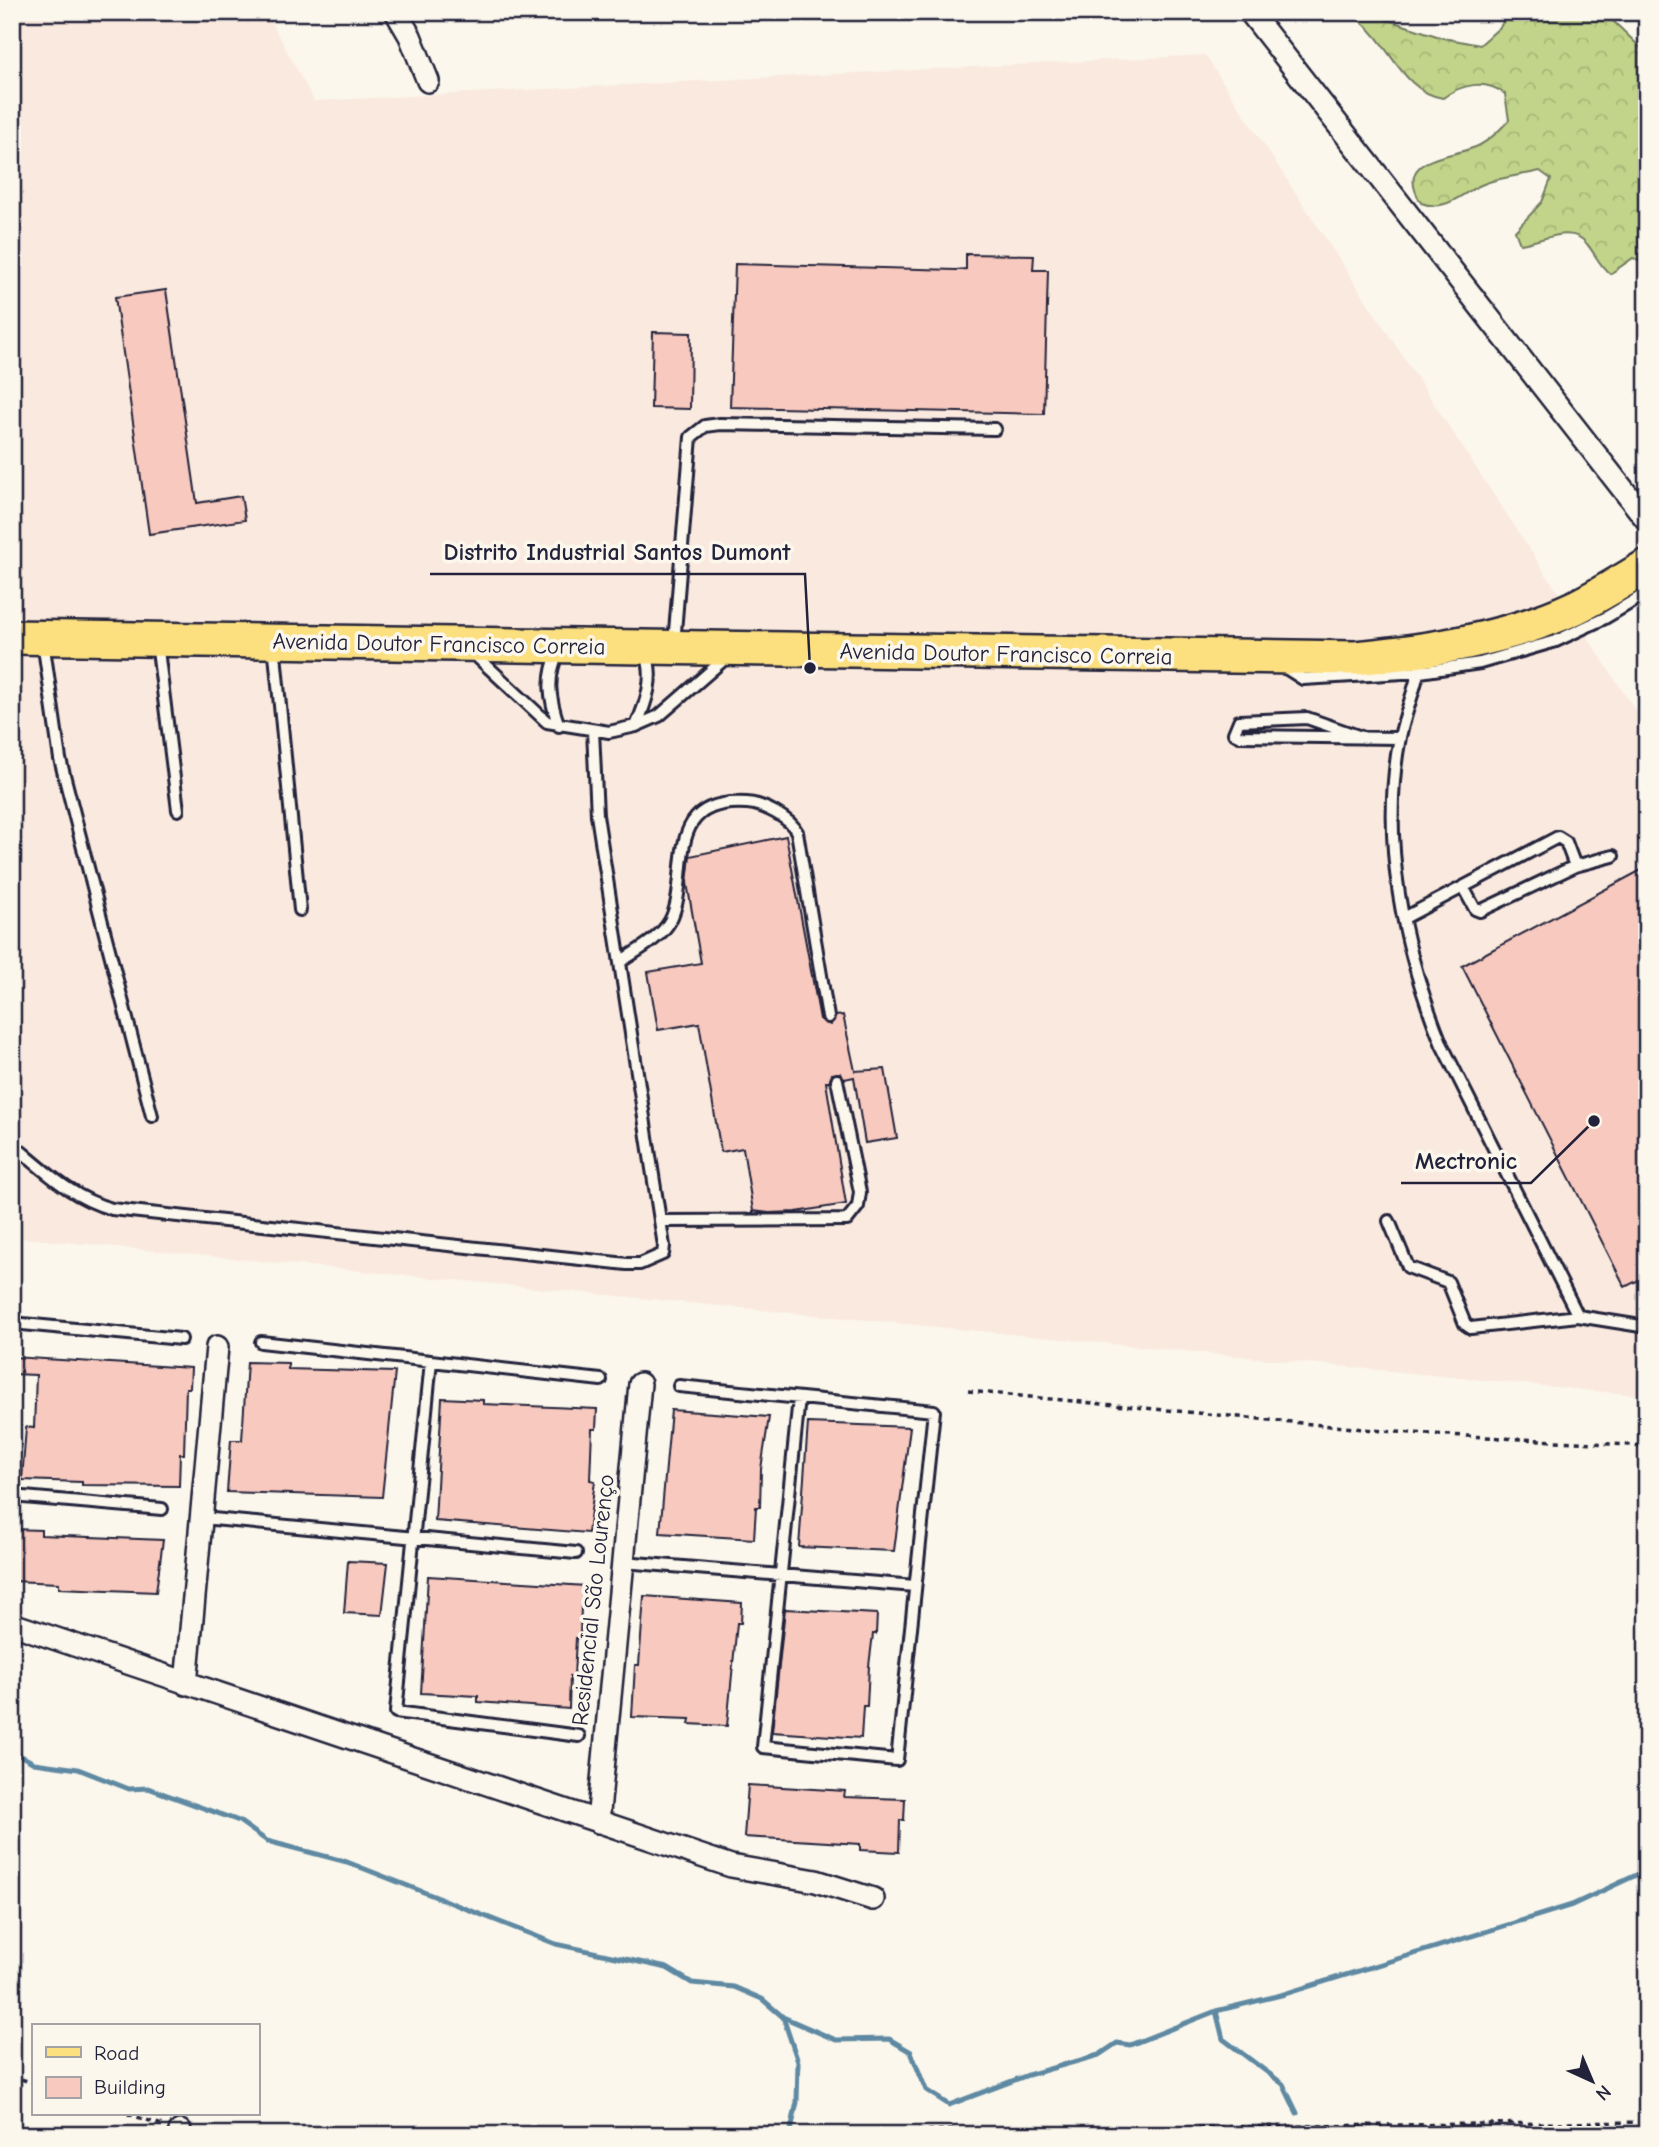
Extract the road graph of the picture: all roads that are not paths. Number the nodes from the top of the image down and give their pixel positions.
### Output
1 (396, 12) edge
2 (1250, 12) edge
3 (428, 81) dead end
4 (995, 429) dead end
5 (1647, 520) edge
6 (1647, 566) edge
7 (1647, 593) edge
8 (28, 638) edge
9 (157, 639) junction
10 (274, 641) junction
11 (465, 646) junction
12 (560, 647) junction
13 (658, 648) junction
14 (735, 650) junction
15 (1421, 662) junction
16 (559, 726) junction
17 (636, 726) junction
18 (593, 731) junction
19 (1364, 738) junction
20 (1400, 738) junction
21 (178, 810) dead end
22 (1613, 856) dead end
23 (1575, 866) junction
24 (1464, 887) junction
25 (300, 910) dead end
26 (1404, 918) junction
27 (620, 962) junction
28 (828, 1017) dead end
29 (837, 1080) dead end
30 (152, 1116) dead end
31 (12, 1144) edge
32 (661, 1221) junction
33 (1389, 1221) dead end
34 (1578, 1317) junction
35 (12, 1323) edge
36 (1647, 1327) edge
37 (181, 1339) dead end
38 (261, 1342) dead end
39 (217, 1347) dead end
40 (430, 1361) junction
41 (601, 1380) dead end
42 (640, 1384) dead end
43 (679, 1386) dead end
44 (799, 1398) junction
45 (12, 1496) edge
46 (162, 1508) dead end
47 (202, 1518) junction
48 (413, 1538) junction
49 (576, 1553) dead end
50 (623, 1562) junction
51 (781, 1576) junction
52 (915, 1586) junction
53 (12, 1624) edge
54 (186, 1684) junction
55 (579, 1735) dead end
56 (598, 1822) junction
57 (873, 1899) dead end

1 - 3 street
2 - 5 street
4 - 13 lane
6 - 15 main road, Avenida Doutor Francisco Correia
7 - 15 lane
8 - 9 main road, Avenida Doutor Francisco Correia
8 - 30 lane
9 - 10 main road, Avenida Doutor Francisco Correia
9 - 21 lane
10 - 11 main road, Avenida Doutor Francisco Correia
10 - 25 lane
11 - 12 main road, Avenida Doutor Francisco Correia
11 - 16 lane
12 - 13 main road, Avenida Doutor Francisco Correia
12 - 16 lane
13 - 14 main road, Avenida Doutor Francisco Correia
13 - 17 lane
14 - 15 main road, Avenida Doutor Francisco Correia
14 - 17 lane
15 - 20 lane
16 - 18 lane
17 - 18 lane
18 - 27 lane
19 - 19 lane
19 - 20 lane
20 - 26 lane
22 - 23 lane
23 - 24 lane
23 - 24 lane
24 - 26 lane
26 - 34 lane
27 - 28 lane
27 - 32 lane
29 - 32 lane
31 - 32 lane
33 - 34 lane
34 - 36 lane
35 - 37 lane
38 - 40 lane
39 - 47 street
40 - 41 lane
40 - 48 lane
42 - 50 street, Residencial São Lourenço
43 - 44 lane
44 - 51 lane
44 - 52 lane
45 - 46 lane
47 - 48 lane
47 - 54 street
48 - 49 lane
48 - 55 lane
50 - 51 lane
50 - 56 street, Residencial São Lourenço
51 - 52 lane
51 - 52 lane
53 - 54 street
54 - 56 street
56 - 57 street

